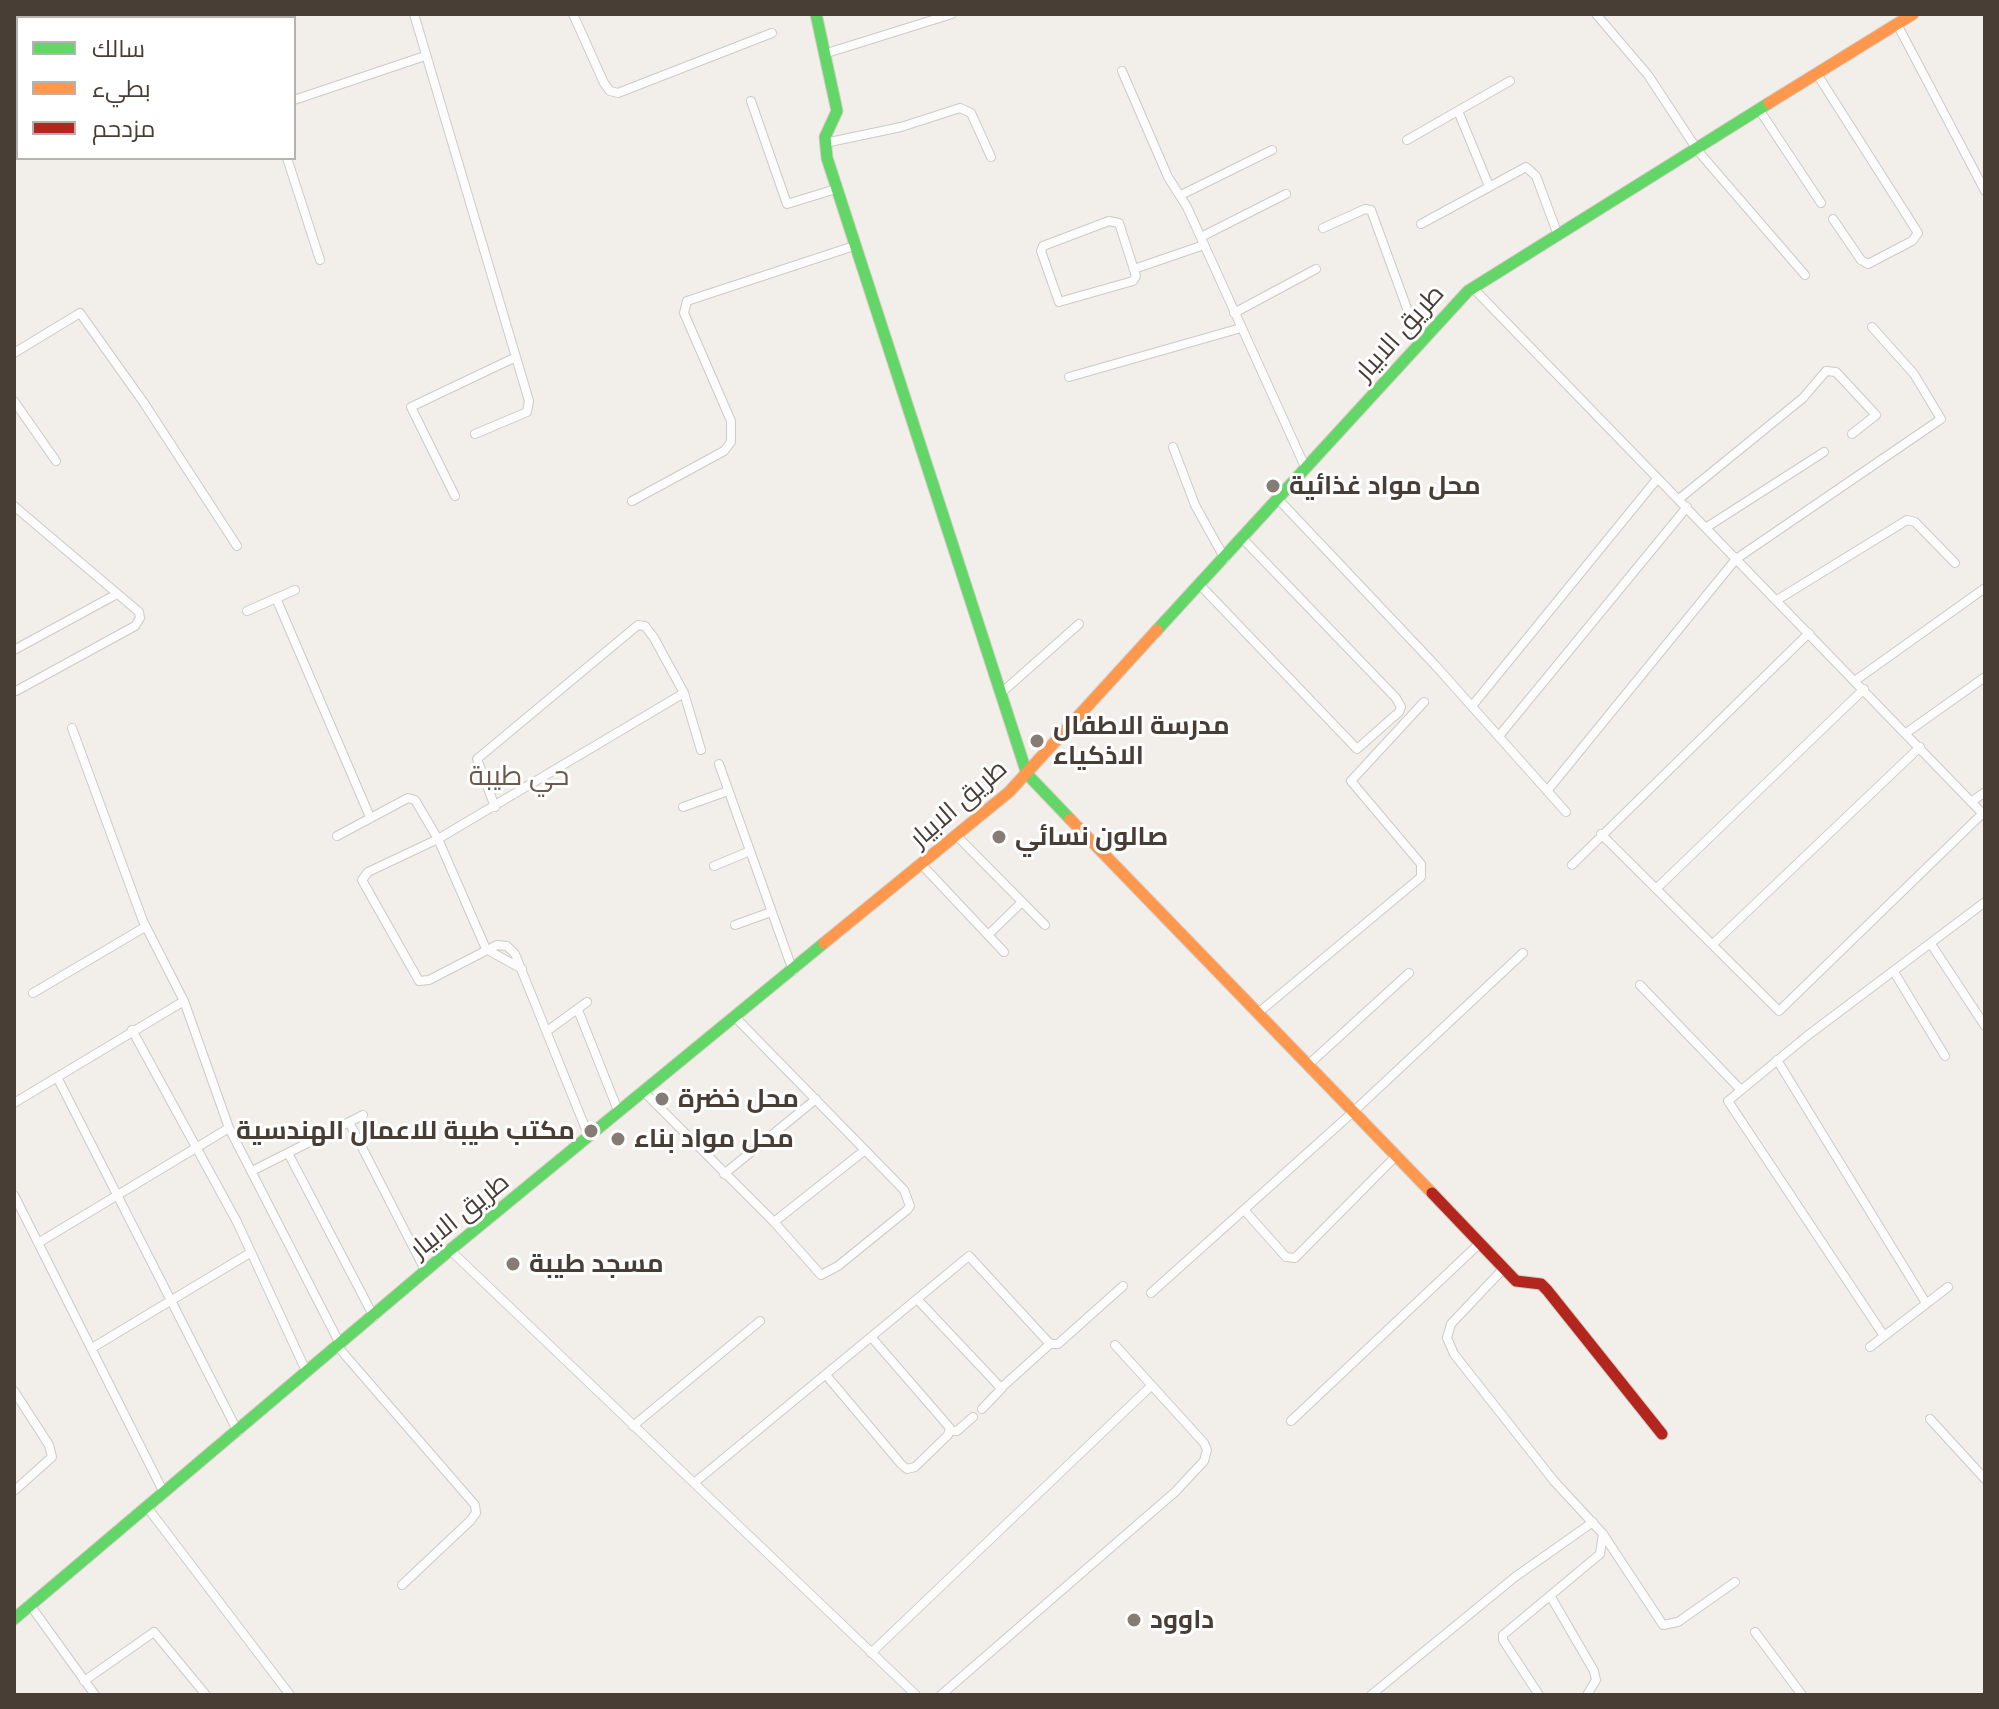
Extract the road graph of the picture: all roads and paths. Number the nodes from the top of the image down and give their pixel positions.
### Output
1 (414, 14) edge
2 (573, 14) edge
3 (816, 14) edge
4 (952, 14) edge
5 (1596, 14) edge
6 (1913, 14) edge
7 (1897, 24) junction
8 (772, 33) dead end
9 (827, 53) junction
10 (425, 56) junction
11 (1122, 71) dead end
12 (1817, 74) junction
13 (1510, 81) dead end
14 (296, 99) edge
15 (751, 101) dead end
16 (1458, 111) junction
17 (1760, 111) junction
18 (1407, 140) dead end
19 (825, 143) junction
20 (1272, 150) dead end
21 (1698, 151) junction
22 (991, 157) dead end
23 (288, 160) edge
24 (1489, 186) junction
25 (836, 189) junction
26 (1985, 191) edge
27 (1286, 194) dead end
28 (1181, 195) junction
29 (1821, 203) dead end
30 (1833, 219) dead end
31 (1421, 224) dead end
32 (1323, 228) dead end
33 (1558, 235) junction
34 (1203, 241) junction
35 (854, 246) junction
36 (320, 260) dead end
37 (1134, 269) junction
38 (1316, 269) dead end
39 (1805, 275) dead end
40 (1474, 289) junction
41 (1234, 313) junction
42 (1872, 327) dead end
43 (1241, 328) junction
44 (1420, 344) junction
45 (14, 353) edge
46 (516, 357) junction
47 (1069, 377) dead end
48 (14, 401) edge
49 (475, 434) dead end
50 (1852, 434) dead end
51 (1173, 447) dead end
52 (1824, 452) dead end
53 (56, 461) dead end
54 (1306, 469) junction
55 (1657, 479) junction
56 (455, 496) dead end
57 (1679, 499) junction
58 (1279, 500) junction
59 (632, 501) dead end
60 (14, 506) edge
61 (1687, 507) junction
62 (1707, 527) junction
63 (1243, 539) junction
64 (237, 546) dead end
65 (1225, 559) junction
66 (1736, 559) junction
67 (1955, 563) dead end
68 (1200, 585) junction
69 (1985, 588) edge
70 (295, 590) dead end
71 (117, 594) junction
72 (276, 598) junction
73 (1777, 600) junction
74 (247, 611) dead end
75 (1079, 624) dead end
76 (1809, 633) junction
77 (14, 650) edge
78 (1985, 677) edge
79 (1856, 680) junction
80 (1864, 689) junction
81 (16, 691) dead end
82 (684, 693) junction
83 (1000, 694) junction
84 (1424, 702) dead end
85 (1472, 706) junction
86 (72, 728) dead end
87 (1906, 733) junction
88 (1499, 736) junction
89 (1920, 747) junction
90 (701, 750) dead end
91 (719, 764) dead end
92 (1027, 774) junction
93 (728, 791) junction
94 (1547, 791) junction
95 (1985, 792) edge
96 (1971, 802) junction
97 (495, 807) junction
98 (683, 807) dead end
99 (1566, 812) dead end
100 (1984, 815) edge
101 (370, 817) junction
102 (1601, 834) junction
103 (337, 836) dead end
104 (957, 836) junction
105 (438, 839) junction
106 (750, 851) junction
107 (922, 865) junction
108 (1572, 865) dead end
109 (714, 866) dead end
110 (1657, 888) junction
111 (1022, 902) junction
112 (1984, 905) edge
113 (771, 912) junction
114 (735, 925) dead end
115 (1045, 925) dead end
116 (145, 927) junction
117 (988, 935) junction
118 (1713, 944) junction
119 (1931, 944) junction
120 (486, 949) junction
121 (1004, 952) dead end
122 (1523, 953) dead end
123 (522, 969) junction
124 (793, 971) junction
125 (1894, 972) junction
126 (1409, 973) dead end
127 (1640, 985) dead end
128 (33, 993) dead end
129 (184, 1001) junction
130 (587, 1002) dead end
131 (578, 1010) junction
132 (1258, 1013) junction
133 (736, 1018) junction
134 (1985, 1026) edge
135 (132, 1030) junction
136 (547, 1031) junction
137 (1945, 1056) dead end
138 (1777, 1060) junction
139 (1308, 1065) junction
140 (57, 1077) junction
141 (1741, 1090) junction
142 (645, 1093) junction
143 (816, 1099) junction
144 (14, 1103) edge
145 (1353, 1112) junction
146 (619, 1113) junction
147 (363, 1115) dead end
148 (349, 1122) junction
149 (229, 1128) junction
150 (589, 1137) junction
151 (196, 1148) junction
152 (865, 1150) junction
153 (288, 1153) junction
154 (1396, 1156) junction
155 (252, 1171) junction
156 (724, 1174) junction
157 (14, 1195) edge
158 (117, 1195) junction
159 (1245, 1211) junction
160 (774, 1222) junction
161 (38, 1243) junction
162 (1480, 1243) junction
163 (450, 1250) junction
164 (250, 1253) junction
165 (1504, 1268) junction
166 (426, 1272) junction
167 (1123, 1286) dead end
168 (1948, 1287) dead end
169 (1151, 1293) dead end
170 (918, 1300) junction
171 (173, 1301) junction
172 (1926, 1303) junction
173 (375, 1317) junction
174 (760, 1321) dead end
175 (1884, 1336) junction
176 (872, 1338) junction
177 (1050, 1344) junction
178 (1115, 1345) dead end
179 (339, 1346) junction
180 (1870, 1347) dead end
181 (92, 1348) junction
182 (307, 1373) junction
183 (826, 1375) junction
184 (1151, 1386) junction
185 (1002, 1388) junction
186 (14, 1391) edge
187 (982, 1409) dead end
188 (973, 1417) dead end
189 (1930, 1419) dead end
190 (1291, 1421) dead end
191 (633, 1426) junction
192 (949, 1431) junction
193 (238, 1432) junction
194 (1662, 1434) dead end
195 (1985, 1479) edge
196 (694, 1483) junction
197 (14, 1491) edge
198 (163, 1491) junction
199 (147, 1507) junction
200 (1593, 1522) junction
201 (1603, 1534) junction
202 (1735, 1582) dead end
203 (402, 1585) dead end
204 (1551, 1597) junction
205 (30, 1605) junction
206 (14, 1619) edge
207 (1755, 1632) dead end
208 (871, 1653) junction
209 (84, 1681) junction
210 (95, 1695) edge
211 (206, 1695) edge
212 (290, 1695) edge
213 (915, 1695) edge
214 (941, 1695) edge
215 (1371, 1695) edge
216 (1539, 1695) edge
217 (1587, 1695) edge
218 (1802, 1695) edge

1 - 10 street
2 - 8 street
3 - 9 main road
4 - 9 street
5 - 21 street
6 - 7 main road, طريق الابيار
7 - 12 main road, طريق الابيار
7 - 26 street
9 - 19 main road
10 - 14 street
10 - 46 street
11 - 28 street
12 - 17 main road, طريق الابيار
12 - 30 street
13 - 16 street
15 - 25 street
16 - 18 street
16 - 24 street
17 - 21 main road, طريق الابيار
17 - 29 street
19 - 22 street
19 - 25 main road
20 - 28 street
21 - 33 main road, طريق الابيار
21 - 39 street
23 - 36 street
24 - 31 street
24 - 33 street
25 - 35 main road
27 - 34 street
28 - 34 street
32 - 44 street
33 - 40 main road, طريق الابيار
34 - 37 street
34 - 41 street
35 - 59 street
35 - 83 main road
37 - 37 street
38 - 41 street
40 - 44 main road, طريق الابيار
40 - 55 street
41 - 43 street
42 - 66 street
43 - 47 street
43 - 54 street
44 - 54 main road, طريق الابيار
45 - 64 street
46 - 49 street
46 - 56 street
48 - 53 street
50 - 57 street
51 - 65 street
52 - 62 street
54 - 58 main road, طريق الابيار
55 - 57 street
55 - 85 street
57 - 61 street
58 - 63 main road, طريق الابيار
58 - 85 street
60 - 71 street
61 - 62 street
61 - 88 street
62 - 66 street
63 - 65 main road, طريق الابيار
63 - 68 street
65 - 68 main road, طريق الابيار
66 - 73 street
66 - 94 street
67 - 73 street
68 - 92 main road, طريق الابيار
69 - 79 street
70 - 72 street
71 - 77 street
71 - 81 street
72 - 74 street
72 - 101 street
73 - 76 street
75 - 83 street
76 - 79 street
76 - 102 street
78 - 87 street
79 - 80 street
80 - 87 street
80 - 110 street
82 - 90 street
82 - 97 street
82 - 97 street
83 - 92 main road
84 - 132 street
85 - 88 street
86 - 116 street
87 - 89 street
88 - 94 street
89 - 96 street
89 - 118 street
91 - 93 street
92 - 104 main road, طريق الابيار
92 - 132 main road
93 - 98 street
93 - 106 street
94 - 99 street
95 - 96 street
96 - 100 street
97 - 105 street
100 - 118 street
101 - 103 street
101 - 105 street
102 - 108 street
102 - 110 street
104 - 107 main road, طريق الابيار
104 - 111 street
105 - 120 street
105 - 120 street
106 - 109 street
106 - 113 street
107 - 117 street
107 - 124 main road, طريق الابيار
110 - 118 street
111 - 115 street
111 - 117 street
112 - 119 street
113 - 114 street
113 - 124 street
116 - 128 street
116 - 129 street
117 - 121 street
119 - 125 street
119 - 134 street
120 - 123 street
120 - 123 street
122 - 145 street
123 - 136 street
124 - 133 main road, طريق الابيار
125 - 137 street
125 - 138 street
126 - 139 street
127 - 141 street
129 - 135 street
129 - 149 street
130 - 131 street
131 - 136 street
131 - 146 street
132 - 139 main road
133 - 142 main road, طريق الابيار
133 - 143 street
135 - 140 street
135 - 151 street
136 - 150 street
138 - 141 street
138 - 172 street
139 - 145 main road
140 - 144 street
140 - 158 street
141 - 175 street
142 - 146 main road, طريق الابيار
142 - 156 street
143 - 152 street
143 - 156 street
145 - 154 main road
145 - 159 street
146 - 150 main road, طريق الابيار
147 - 148 street
148 - 153 street
148 - 166 street
149 - 151 street
149 - 155 street
150 - 163 main road, طريق الابيار
151 - 158 street
151 - 164 street
152 - 160 street
152 - 160 street
153 - 155 street
153 - 173 street
154 - 159 street
154 - 162 main road
155 - 179 street
156 - 160 street
157 - 161 street
158 - 161 street
158 - 171 street
159 - 169 street
161 - 181 street
162 - 165 main road
162 - 190 street
163 - 166 main road, طريق الابيار
163 - 191 street
164 - 171 street
164 - 182 street
165 - 194 main road
165 - 200 street
166 - 173 main road, طريق الابيار
167 - 177 street
168 - 172 street
170 - 176 street
170 - 177 street
170 - 185 street
171 - 181 street
171 - 193 street
172 - 175 street
173 - 179 main road, طريق الابيار
174 - 191 street
175 - 180 street
176 - 183 street
176 - 192 street
177 - 185 street
178 - 184 street
179 - 182 main road, طريق الابيار
179 - 203 street
181 - 198 street
182 - 193 main road, طريق الابيار
183 - 192 street
183 - 196 street
184 - 208 street
184 - 214 street
185 - 187 street
186 - 197 street
188 - 192 street
189 - 195 street
191 - 196 street
193 - 198 main road, طريق الابيار
196 - 208 street
198 - 199 main road, طريق الابيار
199 - 205 main road, طريق الابيار
199 - 212 street
200 - 201 street
200 - 215 street
201 - 202 street
201 - 204 street
204 - 216 street
204 - 217 street
205 - 206 main road, طريق الابيار
205 - 209 street
207 - 218 street
208 - 213 street
209 - 210 street
209 - 211 street

